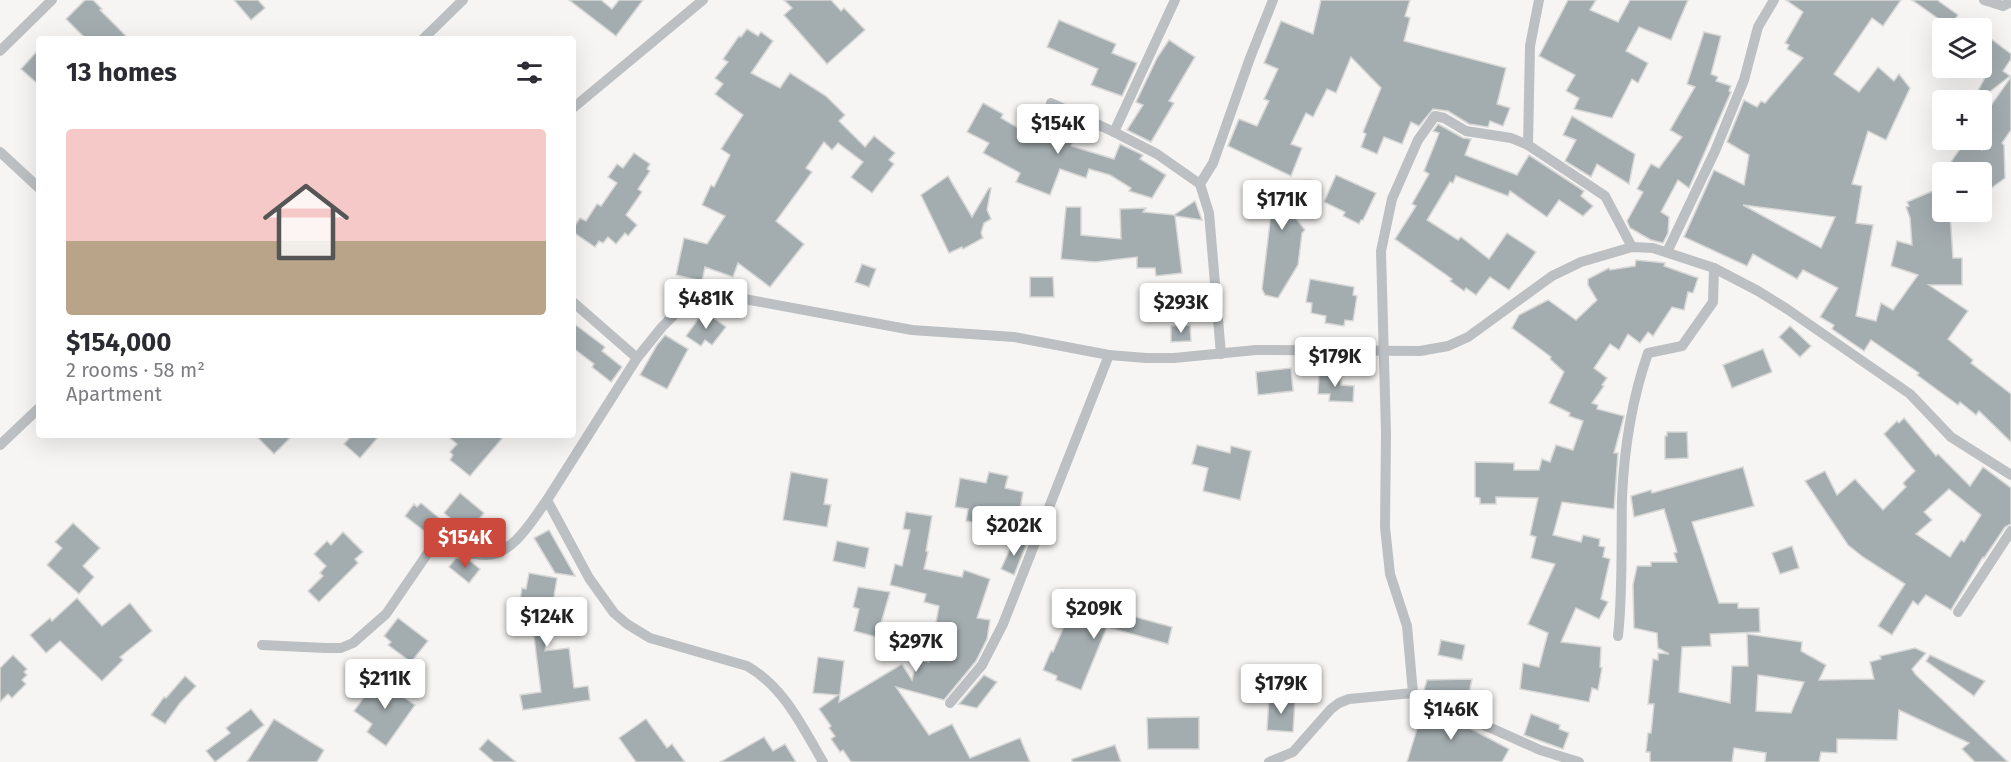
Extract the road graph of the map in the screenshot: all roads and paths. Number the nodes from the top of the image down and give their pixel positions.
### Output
1 (52, 0) edge
2 (463, 0) edge
3 (703, 0) edge
4 (1175, 0) edge
5 (1274, 0) edge
6 (1539, 0) edge
7 (1774, 0) edge
8 (1984, 0) edge
9 (2011, 2) edge
10 (426, 36) edge
11 (0, 51) edge
12 (1051, 103) dead end
13 (576, 106) edge
14 (1114, 132) junction
15 (1528, 145) junction
16 (0, 152) edge
17 (1200, 184) junction
18 (36, 185) edge
19 (1632, 247) junction
20 (1667, 252) junction
21 (1714, 268) junction
22 (576, 305) edge
23 (1385, 351) junction
24 (1221, 354) junction
25 (1109, 355) junction
26 (637, 358) junction
27 (36, 411) edge
28 (0, 445) edge
29 (2011, 476) edge
30 (547, 500) junction
31 (2011, 531) edge
32 (1958, 612) dead end
33 (1618, 636) dead end
34 (262, 645) dead end
35 (1413, 693) junction
36 (950, 703) dead end
37 (823, 762) edge
38 (1269, 762) edge
39 (1579, 762) edge

1 - 11 street
2 - 10 street
3 - 13 street
4 - 14 street
5 - 17 street
6 - 15 street
7 - 20 street
8 - 9 street
12 - 14 street
14 - 17 street
15 - 19 street
15 - 23 street
16 - 18 street
17 - 24 street
19 - 20 street
19 - 23 street
20 - 21 street
21 - 29 street
21 - 33 street
22 - 26 street
23 - 24 street
23 - 35 street
24 - 25 street
25 - 26 street
25 - 36 street
26 - 30 street
27 - 28 street
30 - 34 street
30 - 37 street
31 - 32 street
35 - 38 street
35 - 39 street

